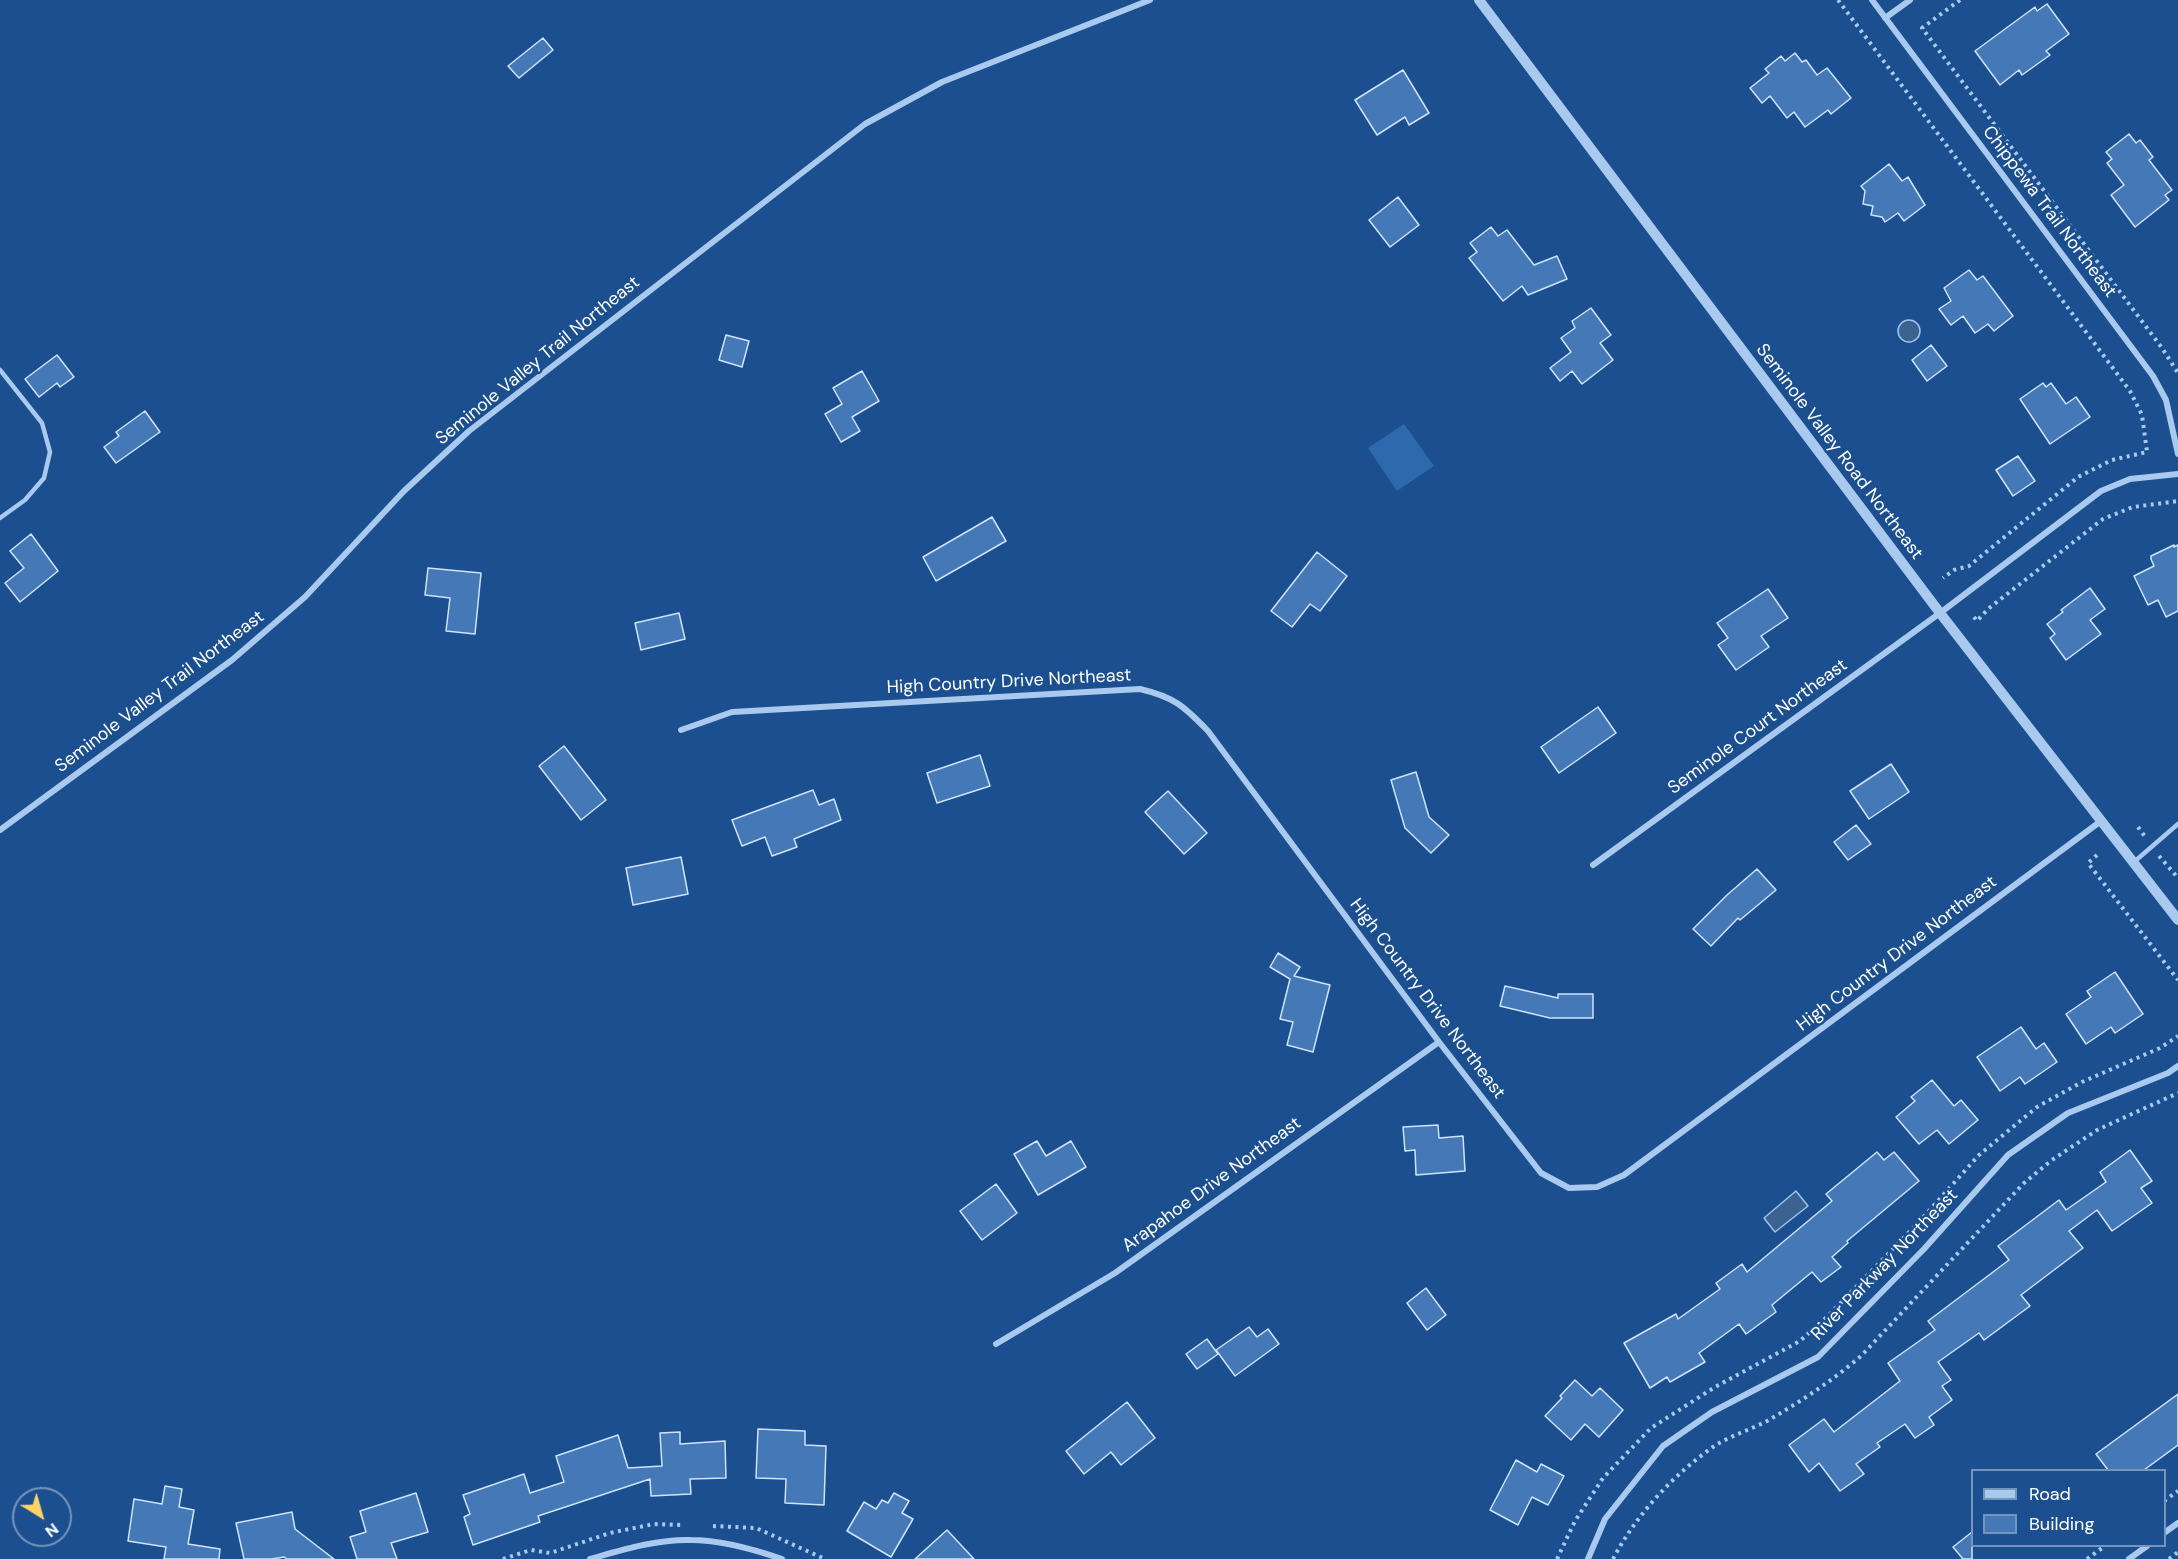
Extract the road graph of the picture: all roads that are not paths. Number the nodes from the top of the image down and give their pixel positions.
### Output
1 (1150, 0) edge
2 (1479, 0) edge
3 (1872, 0) edge
4 (1910, 0) edge
5 (1885, 18) junction
6 (0, 369) edge
7 (2178, 454) edge
8 (2178, 474) edge
9 (0, 518) edge
10 (1940, 613) junction
11 (681, 730) dead end
12 (2101, 821) junction
13 (2178, 824) edge
14 (0, 830) edge
15 (2134, 862) junction
16 (1593, 864) dead end
17 (2178, 920) edge
18 (1439, 1041) junction
19 (2178, 1066) edge
20 (996, 1344) dead end
21 (2144, 1547) edge
22 (590, 1559) edge
23 (782, 1559) edge
24 (1587, 1559) edge
25 (2129, 1559) edge

1 - 14 street, Seminole Valley Trail Northeast
2 - 10 street, Seminole Valley Road Northeast
3 - 5 street, Chippewa Trail Northeast
4 - 5 street
5 - 7 street, Chippewa Trail Northeast
6 - 9 lane
8 - 10 street, Seminole Court Northeast
10 - 12 street, Seminole Valley Road Northeast
10 - 16 street, Seminole Court Northeast
11 - 18 street, High Country Drive Northeast
12 - 15 street, Seminole Valley Road Northeast
12 - 18 street, High Country Drive Northeast
13 - 15 lane
15 - 17 street, Seminole Valley Road Northeast
18 - 20 street, Arapahoe Drive Northeast
19 - 24 street, River Parkway Northeast
21 - 25 street
22 - 23 street

